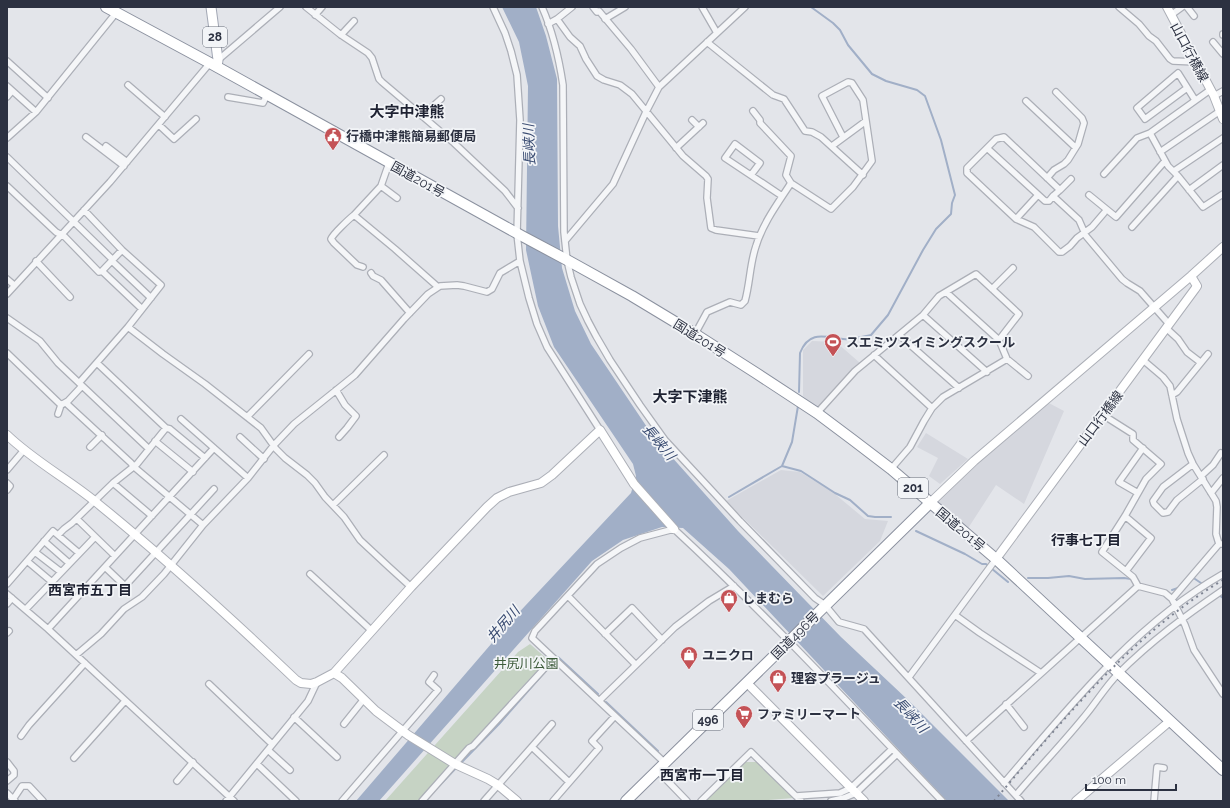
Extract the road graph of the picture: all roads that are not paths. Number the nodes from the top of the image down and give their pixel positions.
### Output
1 (106, 7) edge
2 (211, 7) edge
3 (280, 7) edge
4 (306, 7) edge
5 (322, 7) edge
6 (493, 7) edge
7 (542, 7) edge
8 (572, 7) edge
9 (593, 7) edge
10 (625, 7) edge
11 (702, 7) edge
12 (745, 7) edge
13 (1119, 7) edge
14 (1167, 7) edge
15 (1182, 7) edge
16 (1187, 7) edge
17 (116, 13) junction
18 (315, 15) junction
19 (1171, 15) junction
20 (1194, 16) dead end
21 (557, 19) junction
22 (605, 19) junction
23 (354, 21) dead end
24 (548, 24) junction
25 (717, 33) junction
26 (341, 35) junction
27 (707, 42) junction
28 (1212, 42) dead end
29 (1223, 54) edge
30 (7, 61) edge
31 (1196, 62) junction
32 (215, 63) junction
33 (128, 85) dead end
34 (7, 86) edge
35 (659, 87) junction
36 (1187, 88) junction
37 (12, 91) junction
38 (1223, 91) edge
39 (1056, 92) dead end
40 (1212, 93) junction
41 (267, 95) junction
42 (7, 97) edge
43 (228, 97) dead end
44 (48, 98) junction
45 (441, 99) dead end
46 (1195, 100) junction
47 (1026, 101) dead end
48 (753, 111) dead end
49 (1220, 111) junction
50 (36, 112) junction
51 (646, 112) junction
52 (422, 116) junction
53 (165, 117) junction
54 (196, 119) dead end
55 (692, 120) dead end
56 (1223, 120) edge
57 (866, 121) junction
58 (159, 125) junction
59 (1150, 132) junction
60 (86, 137) dead end
61 (843, 137) junction
62 (7, 138) edge
63 (1223, 138) edge
64 (106, 146) dead end
65 (832, 146) junction
66 (676, 148) junction
67 (987, 148) junction
68 (1075, 148) junction
69 (1160, 152) junction
70 (7, 157) edge
71 (1165, 161) junction
72 (389, 163) junction
73 (125, 164) junction
74 (1223, 165) edge
75 (1104, 174) dead end
76 (1176, 174) junction
77 (751, 175) junction
78 (863, 176) junction
79 (1047, 178) junction
80 (1071, 179) dead end
81 (790, 183) junction
82 (7, 186) edge
83 (381, 186) junction
84 (1060, 190) junction
85 (1189, 190) junction
86 (1223, 194) edge
87 (1038, 195) junction
88 (1089, 195) dead end
89 (782, 196) junction
90 (1053, 196) junction
91 (397, 198) dead end
92 (518, 208) junction
93 (84, 210) junction
94 (1104, 213) dead end
95 (354, 214) junction
96 (1016, 219) junction
97 (73, 221) junction
98 (1132, 227) dead end
99 (1084, 232) junction
100 (60, 235) junction
101 (520, 235) junction
102 (759, 236) junction
103 (565, 241) junction
104 (1223, 247) edge
105 (122, 250) junction
106 (565, 259) junction
107 (112, 260) junction
108 (36, 261) junction
109 (520, 261) junction
110 (363, 267) dead end
111 (1013, 268) dead end
112 (102, 271) junction
113 (371, 273) dead end
114 (1191, 276) junction
115 (7, 279) edge
116 (14, 285) junction
117 (438, 287) junction
118 (992, 289) junction
119 (946, 292) junction
120 (7, 294) edge
121 (70, 297) dead end
122 (151, 298) junction
123 (1154, 307) junction
124 (142, 308) junction
125 (410, 312) junction
126 (923, 315) junction
127 (7, 318) edge
128 (1168, 326) junction
129 (128, 327) junction
130 (695, 334) junction
131 (900, 335) junction
132 (999, 340) junction
133 (7, 353) edge
134 (309, 354) dead end
135 (1208, 354) dead end
136 (874, 355) junction
137 (1007, 359) junction
138 (1143, 360) junction
139 (1200, 362) junction
140 (97, 363) junction
141 (987, 372) junction
142 (1028, 376) dead end
143 (81, 385) junction
144 (959, 388) junction
145 (336, 390) junction
146 (1172, 395) junction
147 (64, 404) junction
148 (932, 408) junction
149 (817, 413) junction
150 (58, 414) dead end
151 (1103, 415) junction
152 (247, 417) junction
153 (181, 419) dead end
154 (166, 428) junction
155 (600, 430) junction
156 (102, 435) junction
157 (7, 436) edge
158 (240, 437) dead end
159 (339, 437) dead end
160 (155, 441) junction
161 (274, 445) junction
162 (90, 447) dead end
163 (214, 448) junction
164 (1143, 448) junction
165 (149, 449) junction
166 (24, 450) junction
167 (1221, 453) dead end
168 (384, 454) dead end
169 (205, 458) junction
170 (264, 459) junction
171 (1193, 464) junction
172 (133, 466) junction
173 (890, 469) junction
174 (7, 470) edge
175 (192, 472) junction
176 (248, 478) junction
177 (1202, 478) junction
178 (1223, 478) edge
179 (7, 483) edge
180 (113, 483) junction
181 (214, 489) dead end
182 (7, 490) edge
183 (1138, 492) junction
184 (1211, 493) junction
185 (170, 497) junction
186 (95, 501) junction
187 (930, 503) junction
188 (333, 505) junction
189 (191, 515) junction
190 (152, 516) junction
191 (1125, 516) junction
192 (76, 519) junction
193 (203, 525) junction
194 (674, 529) junction
195 (135, 534) junction
196 (58, 535) junction
197 (95, 536) junction
198 (44, 541) junction
199 (1221, 544) edge
200 (34, 552) junction
201 (156, 552) junction
202 (79, 553) junction
203 (115, 556) junction
204 (996, 559) junction
205 (27, 561) junction
206 (69, 563) junction
207 (172, 565) junction
208 (105, 568) junction
209 (1126, 571) junction
210 (61, 572) junction
211 (310, 574) dead end
212 (1223, 574) edge
213 (52, 582) junction
214 (7, 584) edge
215 (734, 586) junction
216 (1138, 586) junction
217 (411, 587) junction
218 (1223, 590) edge
219 (10, 596) edge
220 (568, 596) junction
221 (1172, 599) junction
222 (7, 604) edge
223 (825, 605) junction
224 (1174, 605) junction
225 (26, 610) junction
226 (954, 614) junction
227 (1181, 618) junction
228 (48, 629) junction
229 (372, 631) junction
230 (605, 634) junction
231 (1081, 638) junction
232 (662, 640) junction
233 (790, 640) junction
234 (76, 655) junction
235 (553, 659) junction
236 (85, 663) junction
237 (636, 665) junction
238 (1109, 665) junction
239 (334, 673) junction
240 (1041, 673) junction
241 (1119, 673) junction
242 (434, 675) dead end
243 (909, 677) junction
244 (317, 682) junction
245 (747, 682) junction
246 (209, 684) dead end
247 (1223, 694) edge
248 (364, 699) junction
249 (125, 700) junction
250 (599, 702) junction
251 (1006, 704) junction
252 (615, 716) junction
253 (294, 717) junction
254 (1170, 720) junction
255 (344, 724) dead end
256 (552, 724) dead end
257 (1024, 726) dead end
258 (405, 733) junction
259 (21, 736) dead end
260 (966, 741) junction
261 (272, 744) junction
262 (532, 747) junction
263 (892, 749) junction
264 (268, 750) junction
265 (897, 754) junction
266 (337, 757) dead end
267 (74, 758) dead end
268 (7, 762) edge
269 (193, 762) junction
270 (257, 764) junction
271 (455, 764) junction
272 (661, 767) junction
273 (1164, 768) dead end
274 (290, 770) dead end
275 (1223, 770) edge
276 (7, 781) edge
277 (177, 781) dead end
278 (569, 782) junction
279 (1004, 782) junction
280 (498, 785) junction
281 (853, 791) junction
282 (7, 793) edge
283 (1016, 795) junction
284 (796, 796) junction
285 (13, 800) edge
286 (230, 800) edge
287 (43, 801) edge
288 (296, 801) edge
289 (342, 801) edge
290 (422, 801) edge
291 (484, 801) edge
292 (517, 801) edge
293 (553, 801) edge
294 (626, 801) edge
295 (687, 801) edge
296 (701, 801) edge
297 (801, 801) edge
298 (831, 801) edge
299 (864, 801) edge
300 (942, 801) edge
301 (1021, 801) edge
302 (1076, 801) edge
303 (1154, 801) edge

1 - 17 highway, 国道201号 / 201
2 - 32 main road, 28
3 - 32 street
4 - 18 street
5 - 18 street
6 - 92 street
7 - 24 street
8 - 21 street
9 - 22 street
10 - 22 street
11 - 25 street
12 - 25 street
13 - 31 street
14 - 19 street, 山口行橋線
15 - 19 street
16 - 20 street
17 - 32 highway, 国道201号 / 201
17 - 44 street
18 - 26 street
19 - 31 street, 山口行橋線
21 - 24 street
21 - 51 street
22 - 35 street
23 - 26 street
24 - 103 street
25 - 27 street
26 - 52 street
27 - 35 street
27 - 65 street
28 - 29 street
30 - 44 street
31 - 40 street, 山口行橋線
32 - 41 highway, 国道201号 / 201
32 - 53 street
33 - 53 street
34 - 37 street
35 - 51 street
36 - 36 street
36 - 46 street
37 - 42 street
37 - 50 street
38 - 40 street
39 - 68 street
40 - 46 street
40 - 49 street, 山口行橋線
41 - 43 street
41 - 72 highway, 国道201号 / 201
44 - 50 street
45 - 52 street
46 - 59 street
47 - 68 street
48 - 81 street
49 - 56 street, 山口行橋線
49 - 69 street
50 - 62 street
51 - 66 street
51 - 103 street
52 - 92 street
53 - 58 street
54 - 58 street
55 - 66 street
57 - 61 street
57 - 61 street
57 - 78 street
58 - 73 street
59 - 69 street
59 - 75 street
60 - 73 street
61 - 65 street
63 - 76 street
64 - 73 street
65 - 78 street
66 - 102 street
67 - 79 street
67 - 87 street
67 - 96 street
68 - 79 street
69 - 71 street
70 - 97 street
71 - 76 street
71 - 88 street
72 - 83 street
72 - 101 highway, 国道201号 / 201
73 - 93 street
74 - 85 street
76 - 85 street
76 - 98 street
77 - 77 street
77 - 89 street
78 - 81 street
79 - 84 street
80 - 84 street
81 - 89 street
82 - 100 street
83 - 91 street
83 - 95 street
84 - 90 street
85 - 86 street
87 - 90 street
87 - 96 street
89 - 102 street
90 - 99 street
92 - 101 street
93 - 97 street
93 - 105 street
94 - 99 street
95 - 110 street
95 - 117 street
96 - 99 street
97 - 100 street
97 - 107 street
99 - 123 street
100 - 108 street
100 - 112 street
101 - 106 highway, 国道201号 / 201
101 - 109 street
102 - 130 street
103 - 106 street
104 - 114 street
105 - 107 street
105 - 122 street
106 - 130 highway, 国道201号 / 201
106 - 223 street
107 - 112 street
107 - 122 street
108 - 116 street
108 - 121 street
109 - 117 street
109 - 155 street
111 - 118 street
112 - 124 street
113 - 125 street
114 - 123 street
114 - 128 street, 山口行橋線
115 - 116 street
116 - 120 street
117 - 125 street
118 - 119 street
118 - 132 street
119 - 126 street
119 - 132 street
122 - 124 street
123 - 128 street
123 - 187 street
124 - 129 street
125 - 145 street
126 - 131 street
126 - 141 street
127 - 143 street
128 - 138 street, 山口行橋線
128 - 139 street
129 - 140 street
129 - 152 street
130 - 149 highway, 国道201号 / 201
131 - 136 street
131 - 144 street
132 - 137 street
133 - 147 street
134 - 152 street
135 - 139 street
136 - 148 street
136 - 149 street
137 - 141 street
137 - 142 street
138 - 146 street
138 - 151 street, 山口行橋線
139 - 146 street
140 - 143 street
140 - 154 street
141 - 144 street
143 - 147 street
143 - 165 street
144 - 148 street
145 - 159 street
145 - 161 street
146 - 171 street
147 - 150 street
147 - 156 street
148 - 173 street
149 - 173 highway, 国道201号 / 201
151 - 164 street
151 - 204 street, 山口行橋線
152 - 161 street
153 - 163 street
154 - 160 street
154 - 169 street
155 - 194 street
155 - 217 street
156 - 162 street
156 - 172 street
157 - 166 street
158 - 170 street
160 - 165 street
160 - 175 street
161 - 170 street
161 - 188 street
163 - 169 street
163 - 176 street
164 - 183 street
164 - 183 street
165 - 172 street
166 - 174 street
166 - 186 street
167 - 177 street
168 - 188 street
169 - 175 street
170 - 176 street
171 - 177 street
171 - 177 street
172 - 180 street
172 - 185 street
173 - 187 highway, 国道201号 / 201
175 - 185 street
176 - 193 street
177 - 184 street
178 - 184 street
179 - 182 street
180 - 186 street
180 - 190 street
181 - 189 street
183 - 191 street
184 - 199 street
185 - 189 street
185 - 190 street
186 - 192 street
186 - 195 street
187 - 204 highway, 国道201号 / 201
187 - 223 highway, 国道496号 / 496
188 - 217 street
189 - 193 street
189 - 201 street
190 - 195 street
191 - 209 street
191 - 209 street
192 - 196 street
192 - 197 street
193 - 207 street
194 - 215 street
194 - 220 street
195 - 201 street
195 - 203 street
196 - 198 street
196 - 202 street
197 - 202 street
197 - 203 street
198 - 200 street
198 - 206 street
199 - 221 street
200 - 205 street
200 - 210 street
201 - 207 street
201 - 208 street
202 - 206 street
203 - 208 street
204 - 226 street
204 - 231 highway, 国道201号 / 201
205 - 213 street
205 - 214 street
206 - 210 street
207 - 234 street
207 - 244 street
208 - 228 street
209 - 216 street
210 - 213 street
211 - 229 street
212 - 224 street
213 - 225 street
215 - 232 street
215 - 233 street
216 - 221 street
216 - 231 street
217 - 229 street
218 - 227 street
219 - 222 street
219 - 225 street
220 - 230 street
220 - 235 street
221 - 224 street
223 - 233 highway, 国道496号 / 496
223 - 243 street
224 - 227 street
224 - 238 street
225 - 228 street
226 - 240 street
226 - 243 street
227 - 241 street
227 - 247 street
228 - 234 street
229 - 239 street
230 - 232 street
230 - 237 street
231 - 238 highway, 国道201号 / 201
231 - 240 street
232 - 237 street
233 - 245 highway, 国道496号 / 496
233 - 263 street
234 - 236 street
235 - 250 street
235 - 271 street
236 - 249 street
236 - 259 street
237 - 250 street
238 - 241 highway, 国道201号 / 201
238 - 279 street
239 - 244 street
239 - 248 street
240 - 251 street
241 - 254 highway, 国道201号 / 201
241 - 283 street
242 - 258 street
243 - 260 street
244 - 253 street
245 - 272 highway, 国道496号 / 496
245 - 281 street
246 - 261 street
248 - 255 street
248 - 258 street
249 - 267 street
249 - 269 street
250 - 252 street
251 - 257 street
251 - 260 street
252 - 272 street
252 - 278 street
253 - 261 street
253 - 266 street
254 - 275 highway, 国道201号 / 201
254 - 302 street
256 - 262 street
258 - 271 street
258 - 289 street
260 - 279 street
261 - 264 street
262 - 278 street
262 - 280 street
263 - 265 street
263 - 281 street
264 - 270 street
264 - 274 street
265 - 281 street
265 - 300 street
268 - 276 street
269 - 277 street
269 - 286 street
270 - 286 street
270 - 288 street
271 - 280 street
271 - 290 street
272 - 294 highway, 国道496号 / 496
272 - 295 street
273 - 303 street
278 - 293 street
279 - 283 street
280 - 291 street
280 - 292 street
281 - 284 street
281 - 298 street
281 - 299 street
282 - 285 street
283 - 301 street
284 - 296 street
284 - 297 street
285 - 287 street

